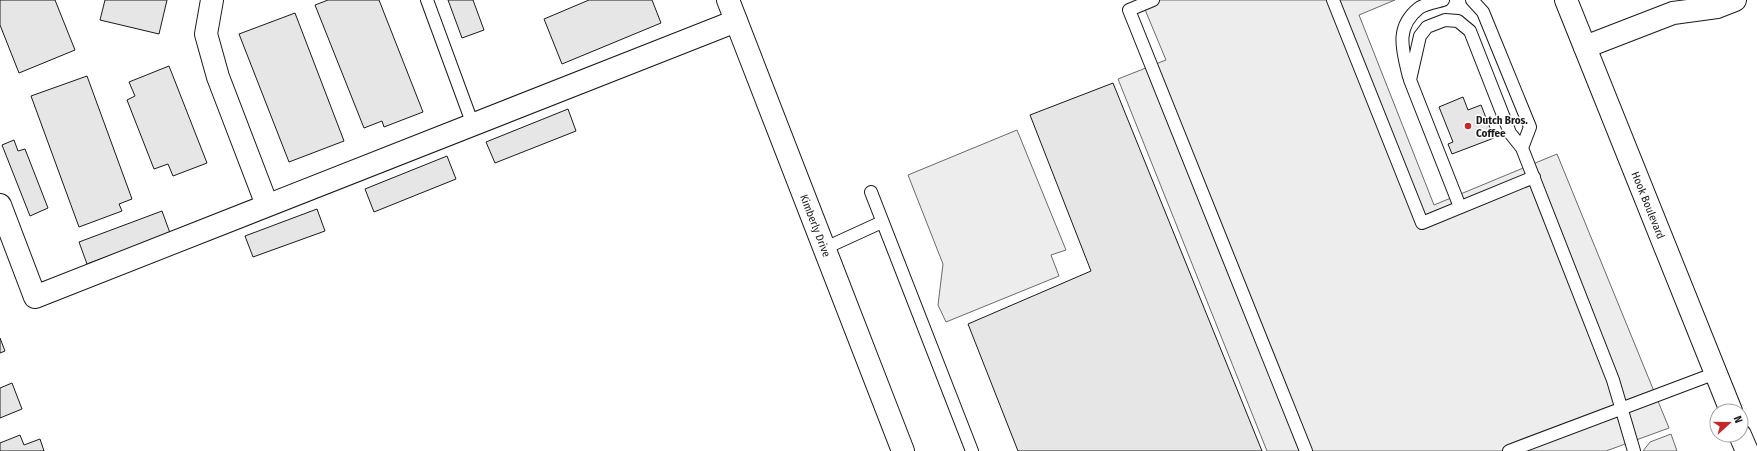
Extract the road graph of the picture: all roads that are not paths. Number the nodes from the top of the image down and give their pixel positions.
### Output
1 (212, 0) edge
2 (427, 0) edge
3 (728, 0) edge
4 (1153, 0) edge
5 (1333, 0) edge
6 (1442, 0) edge
7 (1472, 0) edge
8 (1566, 0) edge
9 (1735, 0) edge
10 (1127, 5) edge
11 (736, 21) junction
12 (1584, 47) junction
13 (1410, 80) junction
14 (473, 125) junction
15 (1522, 148) junction
16 (1534, 177) junction
17 (871, 192) dead end
18 (0, 205) edge
19 (267, 206) junction
20 (1460, 207) junction
21 (882, 222) junction
22 (823, 249) junction
23 (1716, 373) junction
24 (1728, 403) edge
25 (1620, 408) junction
26 (903, 451) edge
27 (972, 451) edge
28 (1306, 451) edge
29 (1509, 451) edge
30 (1634, 451) edge

1 - 19 street
2 - 14 lane
3 - 11 street, Kimberly Drive
4 - 10 lane
5 - 20 lane
6 - 13 lane
7 - 15 lane
8 - 12 street, Hook Boulevard
9 - 12 street
10 - 28 lane
11 - 14 street
11 - 22 street, Kimberly Drive
12 - 23 street, Hook Boulevard
13 - 15 lane
13 - 20 lane
14 - 19 street
15 - 16 lane
16 - 20 lane
16 - 25 lane
17 - 21 lane
18 - 19 street
21 - 22 lane
21 - 27 lane
22 - 26 street, Kimberly Drive
23 - 24 street, Hook Boulevard
23 - 25 lane
25 - 29 lane
25 - 30 lane

